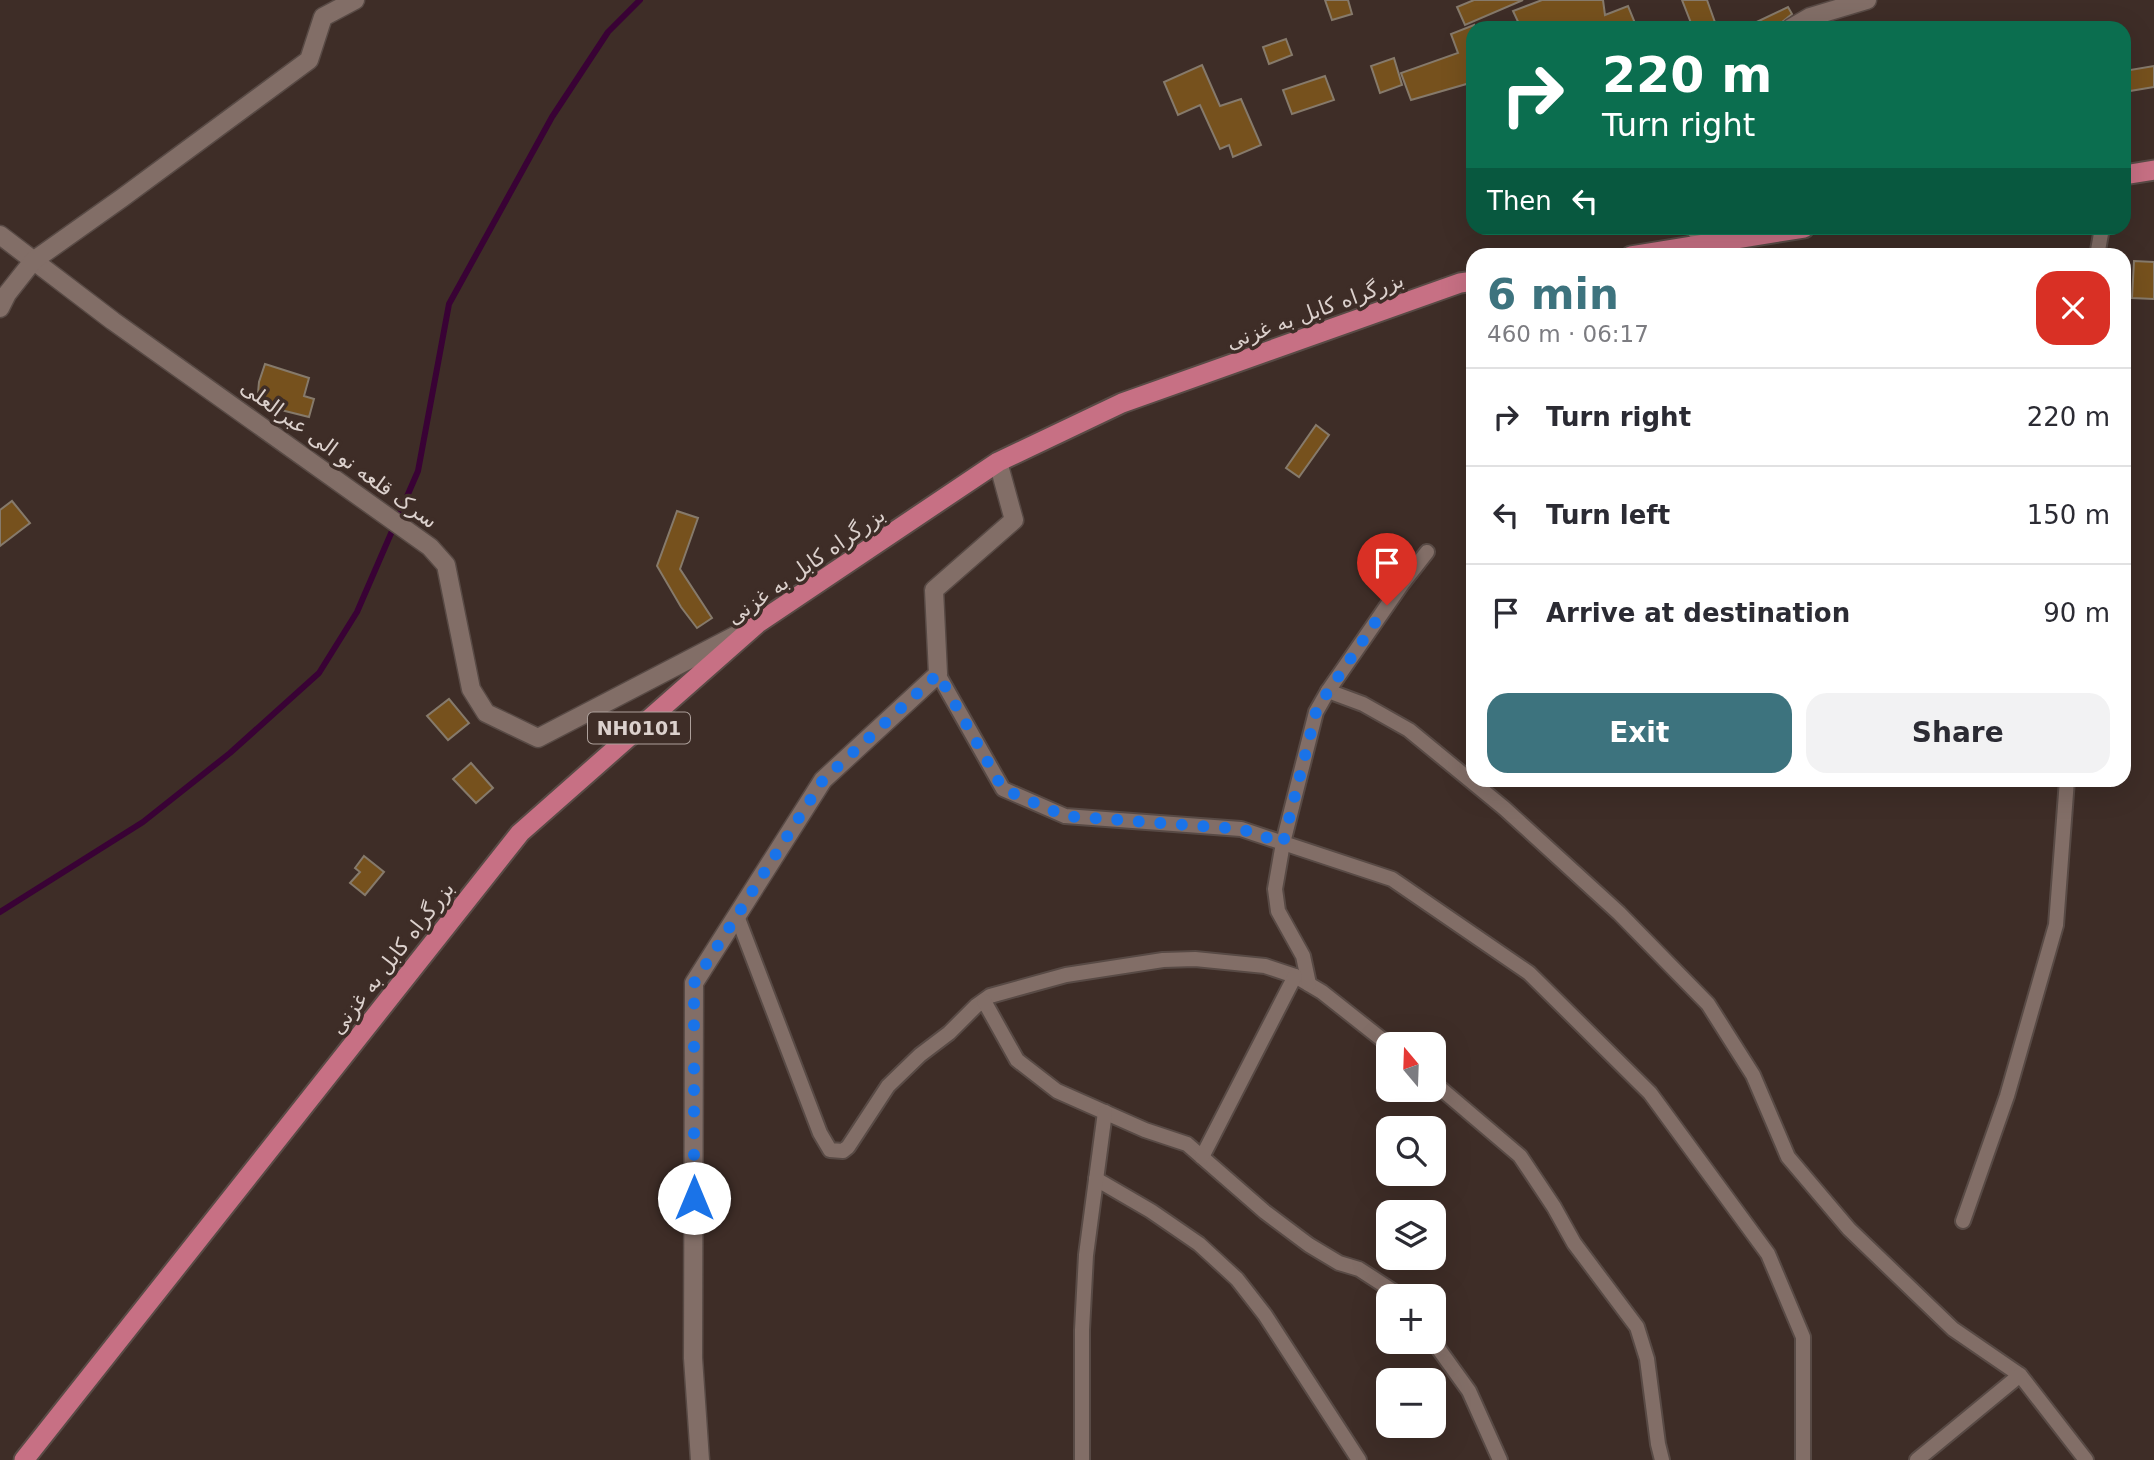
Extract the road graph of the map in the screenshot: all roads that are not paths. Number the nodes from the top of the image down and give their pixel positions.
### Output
1 (355, 0) edge
2 (1867, 0) edge
3 (1803, 21) edge
4 (2154, 170) edge
5 (2131, 174) edge
6 (0, 235) edge
7 (1701, 235) edge
8 (1760, 235) edge
9 (1710, 243) junction
10 (1680, 248) edge
11 (33, 261) junction
12 (1466, 282) edge
13 (0, 308) edge
14 (998, 462) junction
15 (1427, 552) dead end
16 (758, 623) junction
17 (938, 674) junction
18 (1328, 691) junction
19 (1466, 777) edge
20 (1478, 787) edge
21 (2066, 787) edge
22 (1283, 843) junction
23 (737, 916) junction
24 (1295, 976) junction
25 (1309, 984) junction
26 (984, 1001) junction
27 (1376, 1035) edge
28 (1446, 1094) edge
29 (1105, 1112) junction
30 (1202, 1157) junction
31 (1096, 1179) junction
32 (1963, 1221) dead end
33 (1382, 1284) edge
34 (1442, 1354) edge
35 (2020, 1375) junction
36 (24, 1460) edge
37 (700, 1460) edge
38 (1082, 1460) edge
39 (1359, 1460) edge
40 (1500, 1460) edge
41 (1662, 1460) edge
42 (1803, 1460) edge
43 (1917, 1460) edge
44 (2085, 1460) edge

1 - 11 street
2 - 3 street
4 - 5 highway
6 - 11 street, سرک قلعه نو الی عبرالعلی
7 - 9 street
8 - 9 highway
9 - 10 highway
11 - 13 street
11 - 16 street, سرک قلعه نو الی عبرالعلی
12 - 14 highway, بزرگراه کابل به غزنی / NH0101
14 - 16 highway, بزرگراه کابل به غزنی / NH0101
14 - 17 street
15 - 18 street
16 - 36 highway, بزرگراه کابل به غزنی / NH0101
17 - 22 street
17 - 23 street
18 - 19 street
18 - 22 street
20 - 35 street
21 - 32 street
22 - 25 street
22 - 42 street
23 - 26 street
23 - 37 street
24 - 25 street
24 - 26 street
24 - 30 street
25 - 27 street
26 - 29 street
28 - 41 street
29 - 30 street
29 - 31 street
30 - 33 street
31 - 38 street
31 - 39 street
34 - 40 street
35 - 43 street
35 - 44 street

